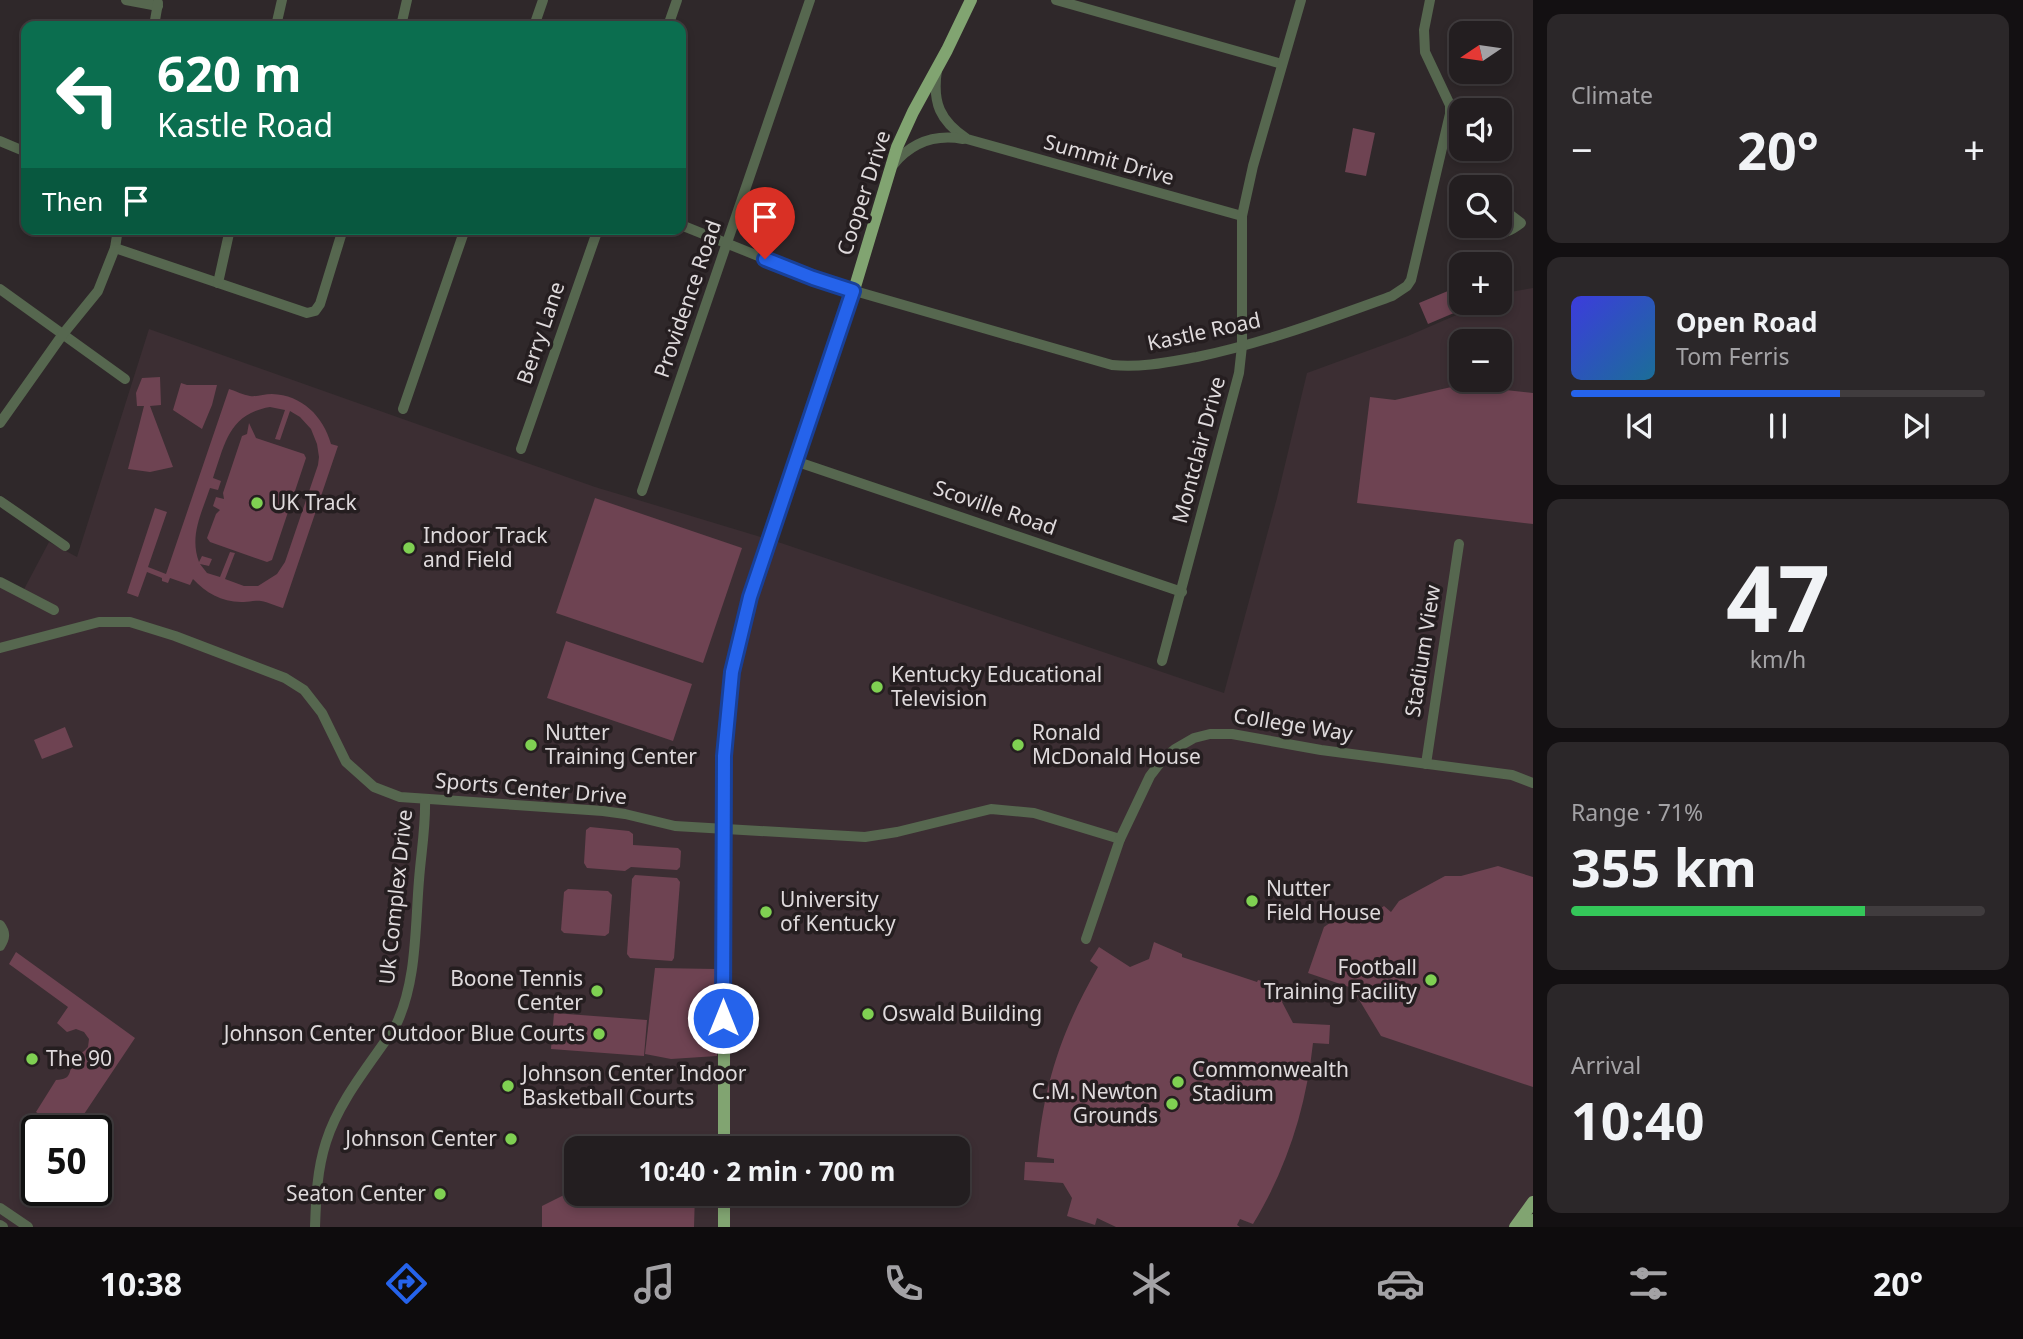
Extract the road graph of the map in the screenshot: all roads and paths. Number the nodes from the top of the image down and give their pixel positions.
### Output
1 (126, 0) edge
2 (282, 0) edge
3 (407, 0) edge
4 (543, 0) edge
5 (677, 0) edge
6 (810, 0) edge
7 (971, 0) edge
8 (1056, 0) edge
9 (1301, 0) edge
10 (1430, 0) edge
11 (158, 3) edge
12 (155, 21) edge
13 (277, 21) edge
14 (402, 21) edge
15 (536, 21) edge
16 (670, 21) edge
17 (1282, 64) junction
18 (937, 66) junction
19 (967, 139) junction
20 (0, 141) edge
21 (21, 150) edge
22 (891, 168) junction
23 (1512, 215) edge
24 (1242, 216) junction
25 (686, 227) edge
26 (1512, 230) edge
27 (117, 235) edge
28 (229, 235) edge
29 (341, 235) edge
30 (463, 235) edge
31 (596, 235) edge
32 (727, 244) junction
33 (115, 248) junction
34 (218, 283) junction
35 (0, 289) edge
36 (853, 291) junction
37 (63, 334) junction
38 (1242, 346) junction
39 (125, 379) dead end
40 (403, 409) dead end
41 (0, 423) edge
42 (521, 449) dead end
43 (795, 461) junction
44 (642, 491) dead end
45 (0, 500) edge
46 (1459, 544) dead end
47 (65, 546) dead end
48 (0, 582) edge
49 (1182, 592) junction
50 (54, 610) dead end
51 (0, 648) edge
52 (1162, 661) dead end
53 (1426, 764) junction
54 (1533, 783) edge
55 (425, 799) junction
56 (724, 829) junction
57 (1120, 839) junction
58 (1, 926) edge
59 (1086, 939) dead end
60 (0, 946) edge
61 (724, 1136) edge
62 (1533, 1202) edge
63 (724, 1206) edge
64 (0, 1208) edge
65 (1533, 1220) edge
66 (12, 1223) edge
67 (28, 1227) edge
68 (315, 1227) edge
69 (724, 1227) edge
70 (1515, 1227) edge
71 (1528, 1227) edge

1 - 11 street
2 - 13 street
3 - 14 street
4 - 15 street
5 - 16 street
6 - 32 street, Providence Road
7 - 18 main road, Cooper Drive
8 - 17 street
9 - 17 street, Montclair Drive
10 - 38 street, Kastle Road
11 - 12 street
17 - 24 street, Montclair Drive
18 - 19 street, Summit Drive
18 - 22 main road, Cooper Drive
19 - 22 street, Summit Drive
19 - 24 street, Summit Drive
20 - 21 street
22 - 36 main road, Cooper Drive
23 - 26 street
24 - 38 street, Montclair Drive
25 - 32 street, Kastle Road
27 - 33 street
28 - 34 street
29 - 34 street
30 - 40 street
31 - 42 street, Berry Lane
32 - 36 street, Kastle Road
32 - 44 street, Providence Road
33 - 34 street
33 - 37 street
35 - 37 street
36 - 38 street, Kastle Road
36 - 43 main road, Cooper Drive
37 - 39 street
37 - 41 street
38 - 49 street, Montclair Drive
43 - 49 street, Scoville Road
43 - 56 main road, Cooper Drive
45 - 47 street
46 - 53 street, Stadium View
48 - 50 street
49 - 52 street, Montclair Drive
51 - 55 street, Sports Center Drive
53 - 54 street, College Way
53 - 57 street, College Way
55 - 56 street, Sports Center Drive
55 - 68 street, Uk Complex Drive
56 - 57 street, Sports Center Drive
56 - 61 main road, Cooper Drive
57 - 59 street, College Way
58 - 60 street
62 - 70 main road
63 - 69 main road
64 - 66 street
65 - 71 main road
66 - 67 street

